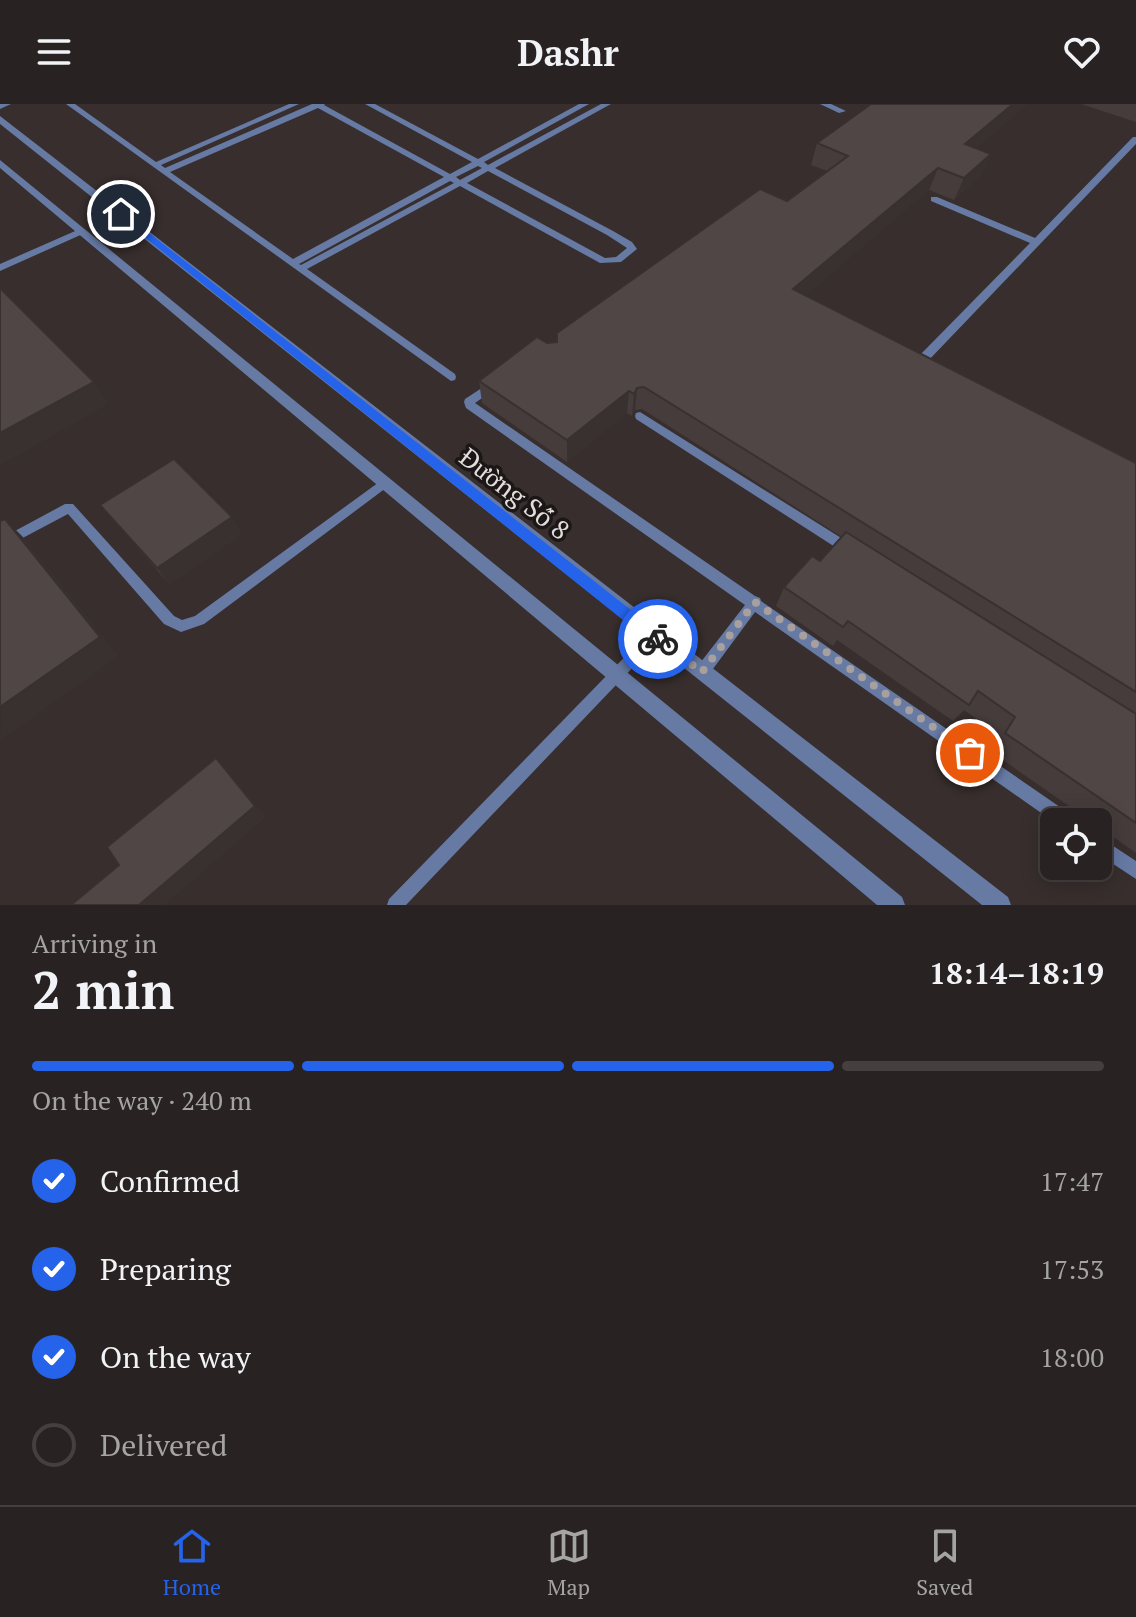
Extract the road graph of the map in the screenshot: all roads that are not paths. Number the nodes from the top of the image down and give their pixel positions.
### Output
1 (7, 104) edge
2 (70, 104) edge
3 (295, 104) edge
4 (319, 104) edge
5 (369, 104) edge
6 (585, 104) edge
7 (607, 104) edge
8 (824, 104) edge
9 (0, 107) edge
10 (842, 111) dead end
11 (0, 119) edge
12 (1136, 139) edge
13 (478, 162) junction
14 (0, 163) edge
15 (155, 165) junction
16 (489, 168) junction
17 (165, 171) junction
18 (450, 177) junction
19 (461, 183) junction
20 (934, 199) dead end
21 (82, 231) junction
22 (1036, 242) junction
23 (297, 266) junction
24 (0, 268) edge
25 (909, 354) edge
26 (922, 360) junction
27 (935, 367) edge
28 (504, 376) edge
29 (451, 377) dead end
30 (640, 416) dead end
31 (386, 482) junction
32 (0, 545) edge
33 (859, 557) edge
34 (755, 602) junction
35 (654, 636) junction
36 (702, 672) junction
37 (617, 674) junction
38 (1047, 808) edge
39 (1112, 854) edge
40 (1136, 871) edge
41 (395, 905) edge
42 (894, 905) edge
43 (1000, 905) edge

1 - 9 lane
2 - 15 lane
3 - 15 lane
4 - 17 lane
4 - 18 lane
5 - 13 lane
6 - 13 lane
7 - 16 lane
8 - 10 lane
11 - 35 street, Đường Số 8
12 - 22 lane
13 - 16 lane
13 - 18 lane
14 - 21 street
15 - 17 lane
16 - 19 lane
16 - 19 lane
17 - 23 lane
18 - 19 lane
18 - 23 lane
19 - 23 lane
20 - 22 lane
21 - 24 lane
21 - 31 street
22 - 26 lane
23 - 29 lane
25 - 26 lane
26 - 27 lane
28 - 34 lane
30 - 33 lane
31 - 32 lane
31 - 37 street
34 - 36 lane
34 - 38 lane
35 - 36 street, Đường Số 8
35 - 37 lane
36 - 43 street, Đường Số 8
37 - 41 lane
37 - 42 street
39 - 40 lane

